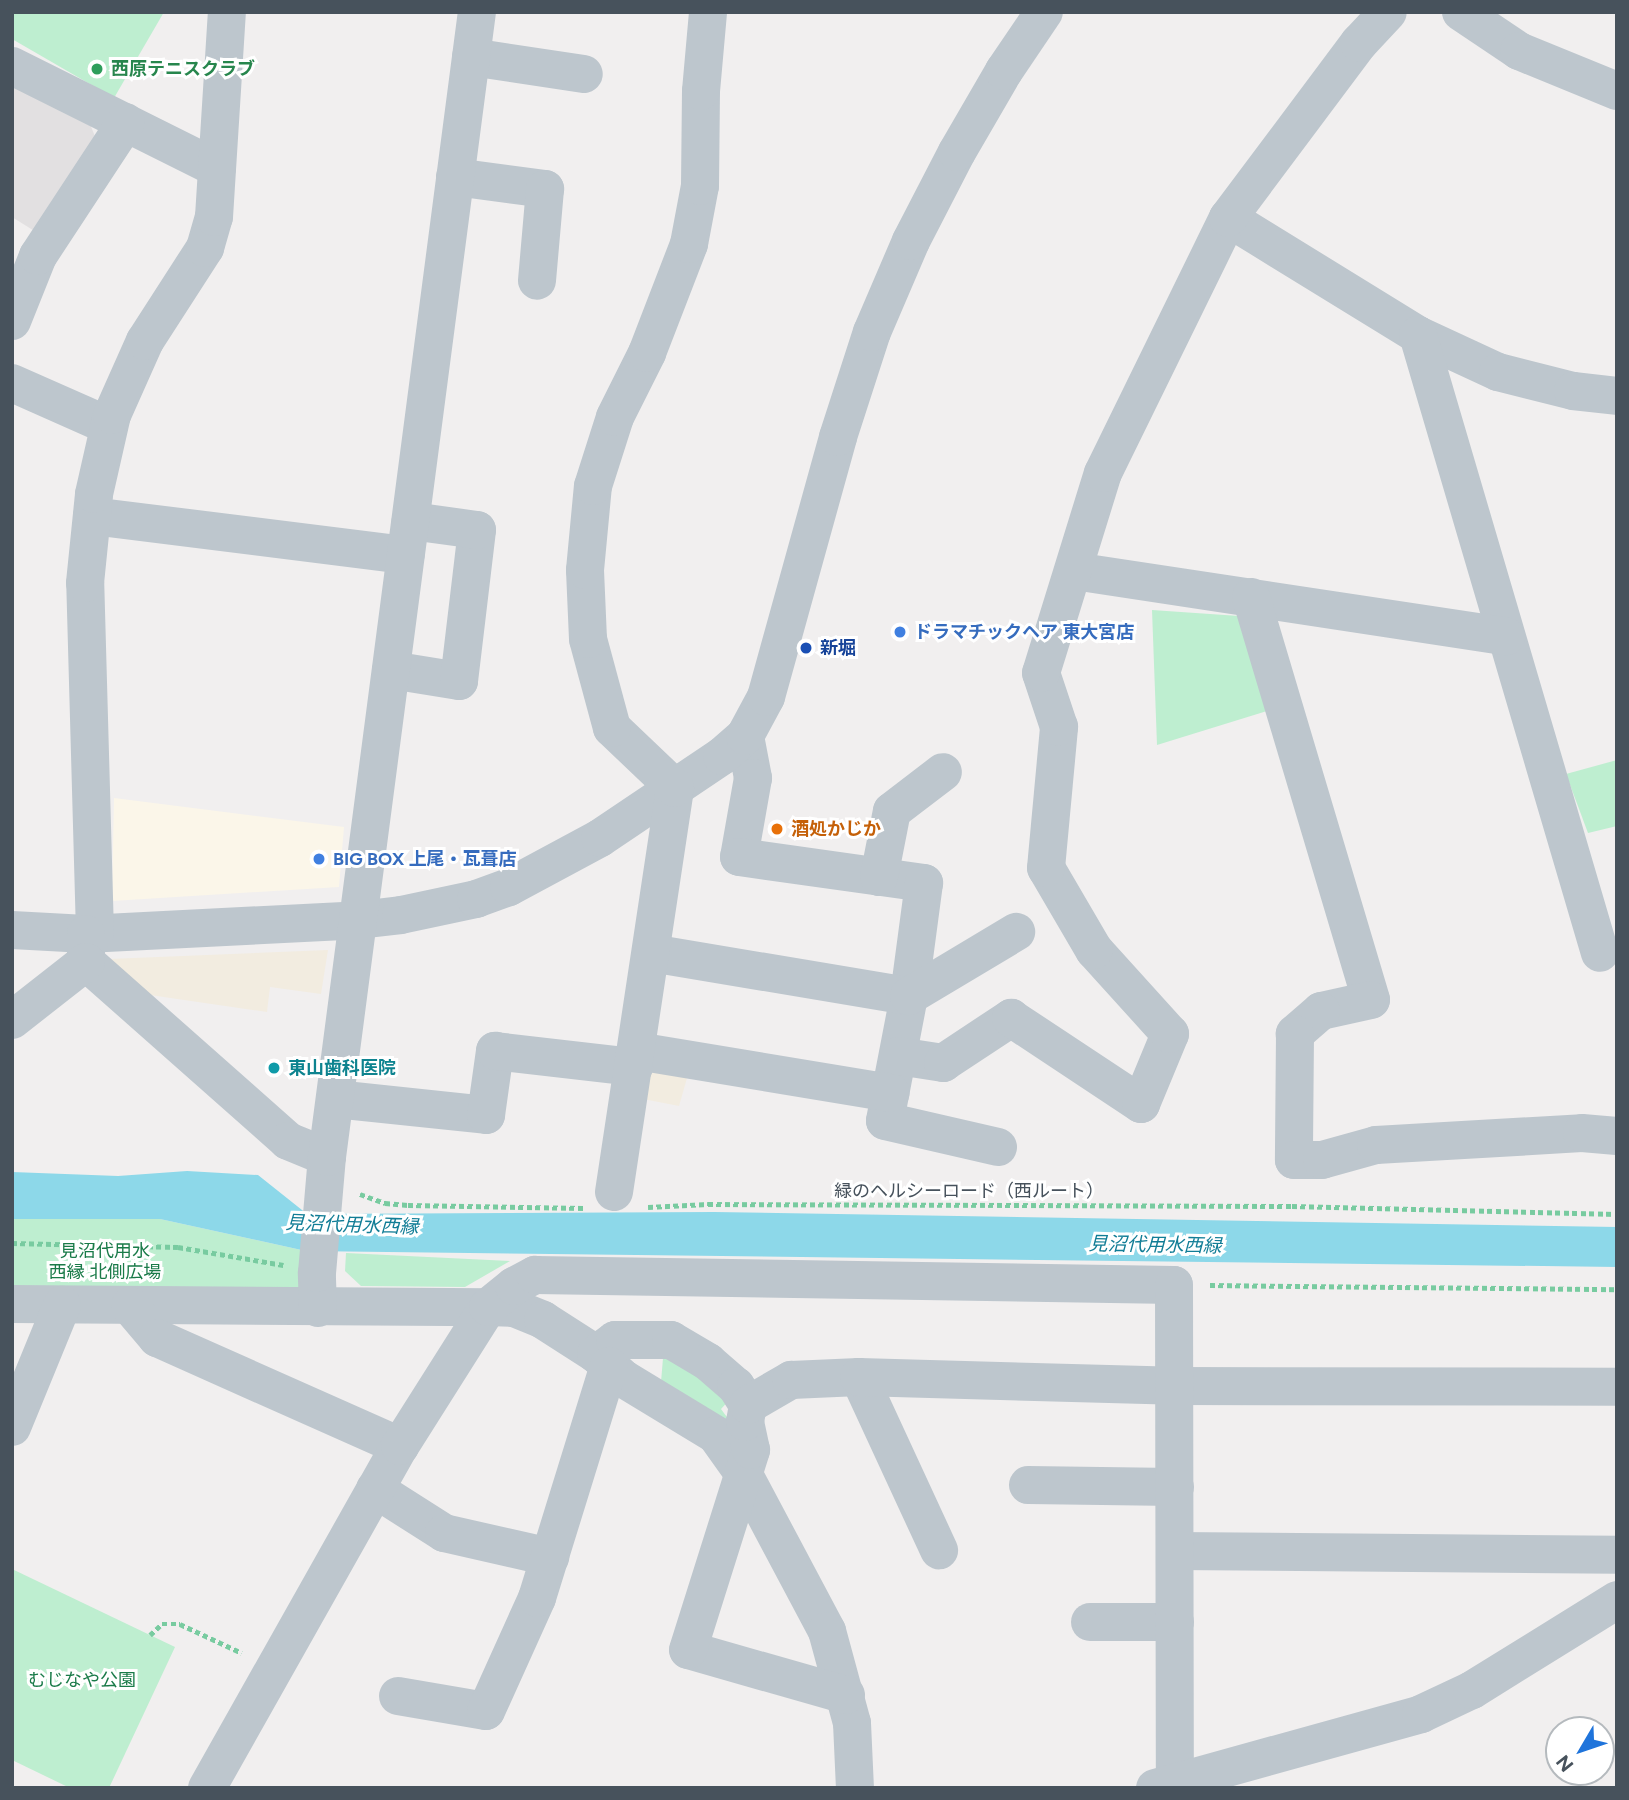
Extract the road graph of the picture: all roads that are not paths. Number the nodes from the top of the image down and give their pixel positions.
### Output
1 (227, 12) edge
2 (477, 12) edge
3 (708, 12) edge
4 (1044, 12) edge
5 (1388, 12) edge
6 (1461, 12) edge
7 (471, 57) junction
8 (12, 66) edge
9 (584, 74) dead end
10 (1617, 91) edge
11 (126, 122) junction
12 (217, 168) junction
13 (455, 177) junction
14 (1228, 218) junction
15 (537, 281) dead end
16 (12, 321) edge
17 (1418, 335) junction
18 (12, 383) edge
19 (1617, 397) edge
20 (109, 426) junction
21 (92, 516) junction
22 (408, 538) junction
23 (1074, 571) junction
24 (1251, 597) junction
25 (1506, 636) junction
26 (391, 670) junction
27 (745, 736) junction
28 (943, 772) dead end
29 (675, 788) junction
30 (879, 877) junction
31 (359, 919) junction
32 (12, 930) edge
33 (1016, 932) dead end
34 (89, 943) junction
35 (651, 953) junction
36 (1600, 954) dead end
37 (909, 996) junction
38 (12, 1020) edge
39 (898, 1056) junction
40 (635, 1059) junction
41 (891, 1093) junction
42 (335, 1100) junction
43 (1617, 1136) edge
44 (998, 1147) dead end
45 (326, 1173) junction
46 (617, 1203) road end
47 (309, 1283) junction
48 (12, 1304) edge
49 (62, 1305) junction
50 (130, 1306) junction
51 (488, 1307) junction
52 (603, 1360) junction
53 (859, 1377) junction
54 (1174, 1386) junction
55 (1617, 1387) edge
56 (748, 1405) junction
57 (12, 1427) edge
58 (400, 1446) junction
59 (743, 1473) junction
60 (1028, 1485) dead end
61 (1174, 1487) junction
62 (376, 1489) junction
63 (939, 1550) dead end
64 (1175, 1551) junction
65 (1617, 1555) edge
66 (550, 1557) junction
67 (1617, 1600) edge
68 (1090, 1622) dead end
69 (1175, 1622) junction
70 (846, 1695) junction
71 (398, 1696) dead end
72 (1165, 1784) edge
73 (207, 1788) edge
74 (855, 1788) edge

1 - 12 street
2 - 7 street
3 - 29 street
4 - 27 street
5 - 14 street
6 - 10 street
7 - 9 street
7 - 13 street
8 - 11 street
11 - 12 street
11 - 16 street
12 - 20 street
13 - 15 street
13 - 22 street
14 - 17 street
14 - 23 street
17 - 19 street
17 - 25 street
18 - 20 street
20 - 21 street
21 - 22 street
21 - 34 street
22 - 26 street
22 - 26 street
23 - 24 street
23 - 39 street
24 - 25 street
24 - 43 street
25 - 36 street
26 - 31 street
27 - 29 street
27 - 30 street
28 - 30 street
29 - 31 street
29 - 35 street
30 - 37 street
31 - 34 street
31 - 42 street
32 - 34 street
33 - 37 street
34 - 38 street
34 - 45 street
35 - 37 street
35 - 40 street
37 - 39 street
39 - 41 street
40 - 41 street
40 - 42 street
40 - 46 street
41 - 44 street
42 - 45 street
45 - 47 street
47 - 50 street
47 - 51 street
48 - 49 street
49 - 50 street
49 - 57 street
50 - 58 street
51 - 52 street
51 - 54 street
51 - 58 street
52 - 56 street
52 - 59 street
52 - 66 street
53 - 54 street
53 - 56 street
53 - 63 street
54 - 55 street
54 - 61 street
56 - 59 street
58 - 62 street
59 - 70 street
59 - 70 street
60 - 61 street
61 - 64 street
62 - 66 street
62 - 73 street
64 - 65 street
64 - 69 street
66 - 71 street
67 - 72 street
68 - 69 street
69 - 72 street
70 - 74 street

